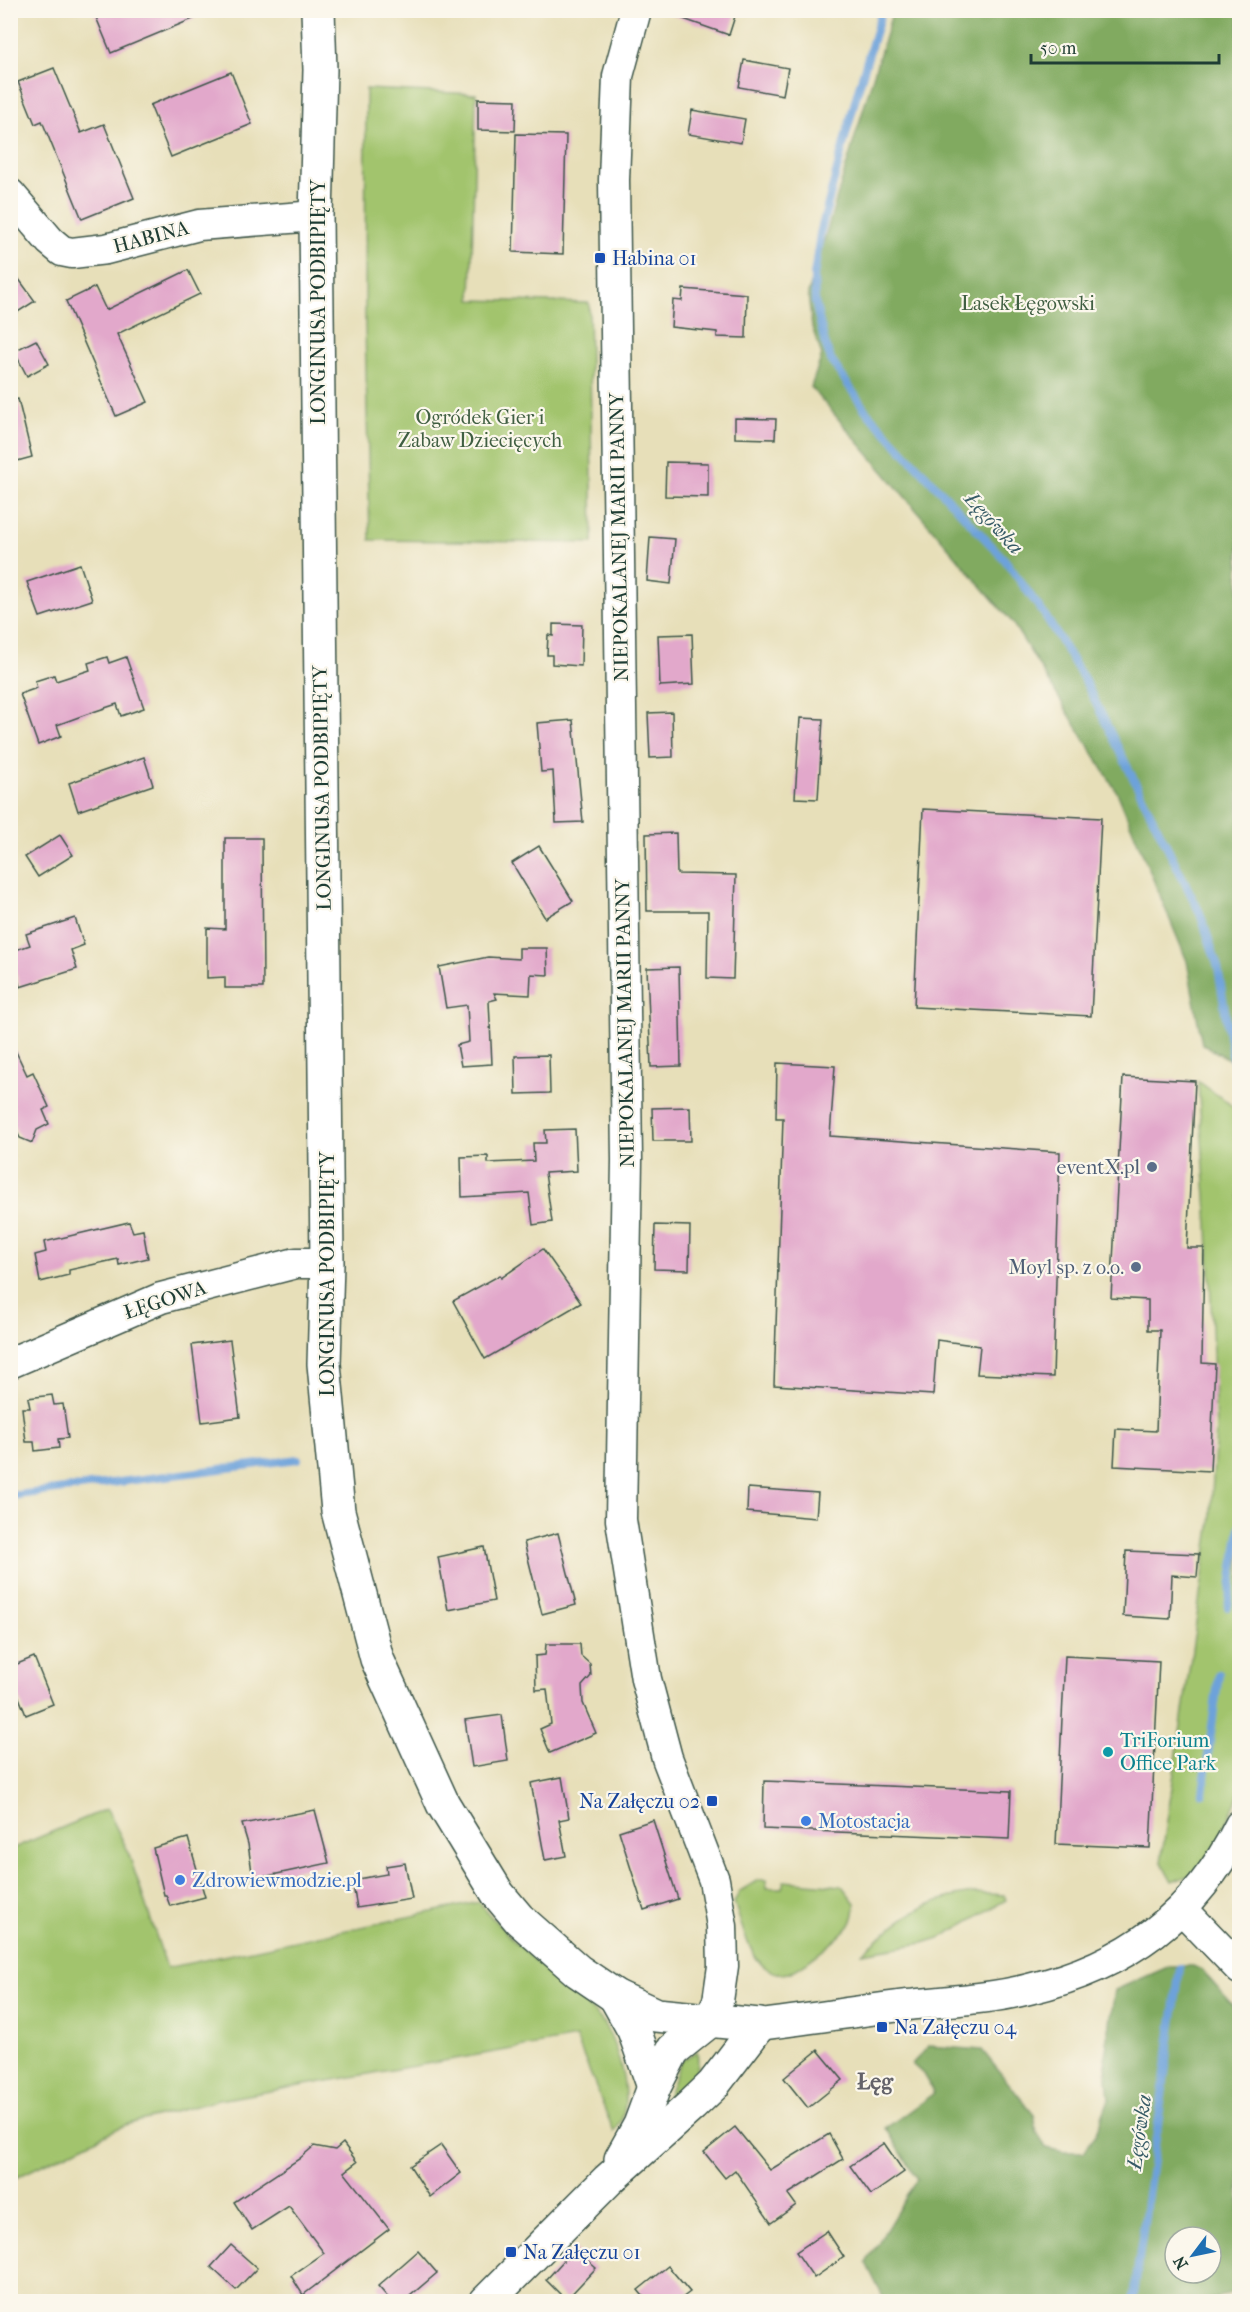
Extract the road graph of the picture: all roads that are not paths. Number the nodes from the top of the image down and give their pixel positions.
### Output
1 (318, 10) edge
2 (636, 10) edge
3 (10, 194) edge
4 (316, 216) junction
5 (327, 1263) junction
6 (10, 1363) edge
7 (1239, 1825) edge
8 (1183, 1910) junction
9 (1239, 1969) edge
10 (615, 1996) junction
11 (708, 2022) junction
12 (759, 2025) junction
13 (654, 2087) junction
14 (608, 2180) junction
15 (486, 2301) edge

1 - 4 street, LONGINUSA PODBIPIĘTY
2 - 11 street, NIEPOKALANEJ MARII PANNY
3 - 4 street, HABINA
4 - 5 street, LONGINUSA PODBIPIĘTY
5 - 6 street, ŁĘGOWA
5 - 10 street, LONGINUSA PODBIPIĘTY
7 - 8 street, LONGINUSA PODBIPIĘTY
8 - 9 street
8 - 12 street, LONGINUSA PODBIPIĘTY
10 - 11 street, LONGINUSA PODBIPIĘTY
10 - 13 street
11 - 12 street, LONGINUSA PODBIPIĘTY
11 - 13 street
12 - 14 street
13 - 14 street
14 - 15 street

